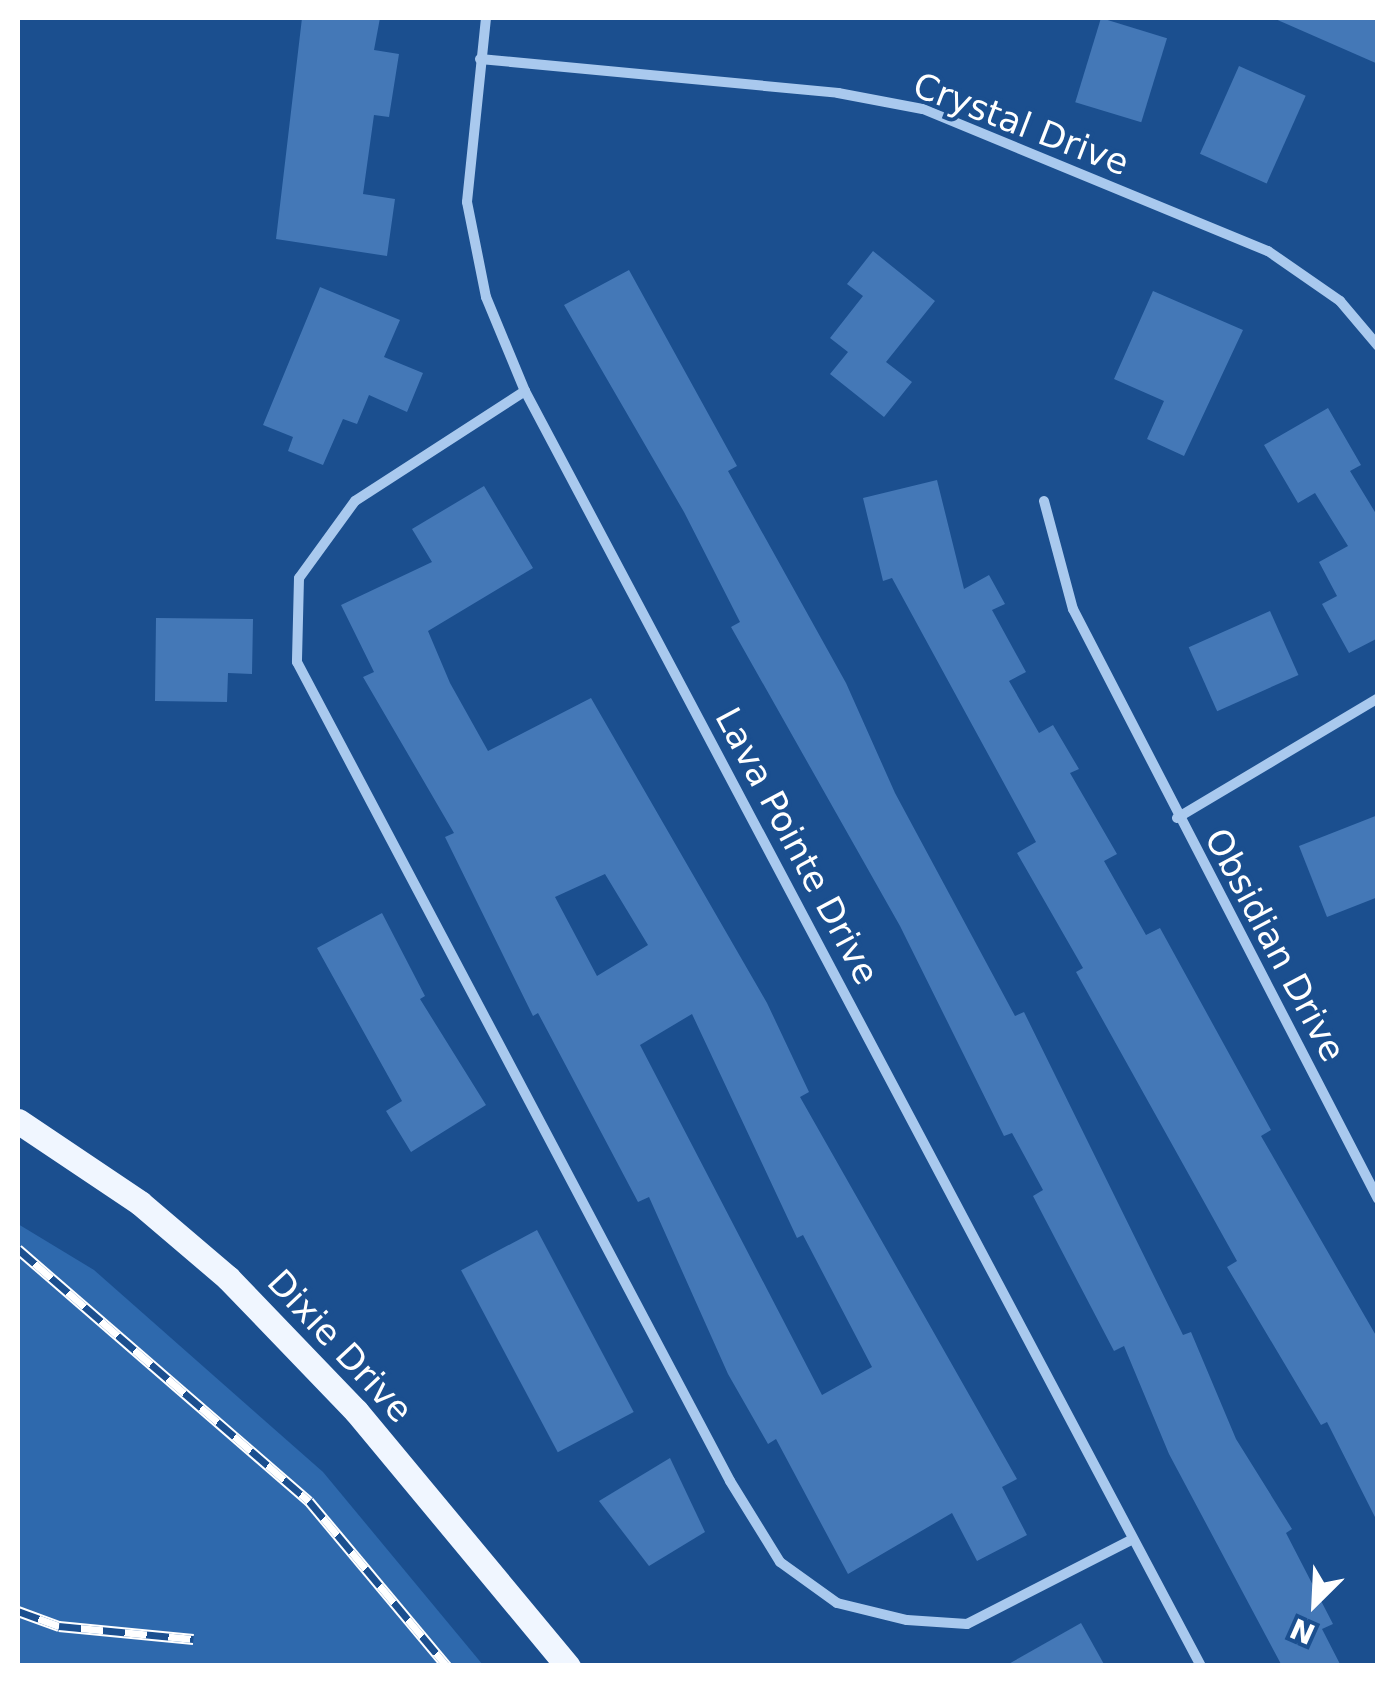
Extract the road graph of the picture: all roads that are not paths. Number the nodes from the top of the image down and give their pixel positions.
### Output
1 (486, 18) edge
2 (480, 59) junction
3 (1378, 346) edge
4 (525, 391) junction
5 (1044, 501) dead end
6 (1378, 698) edge
7 (1176, 818) junction
8 (18, 1121) edge
9 (1378, 1199) edge
10 (1134, 1539) junction
11 (568, 1666) edge
12 (1201, 1666) edge

1 - 2 street, Lava Pointe Drive
2 - 3 street, Crystal Drive
2 - 4 street, Lava Pointe Drive
4 - 10 street, Lava Pointe Drive
4 - 10 street
5 - 7 street
6 - 7 street, Obsidian Drive
7 - 9 street, Obsidian Drive
8 - 11 main road, Dixie Drive
10 - 12 street, Lava Pointe Drive

